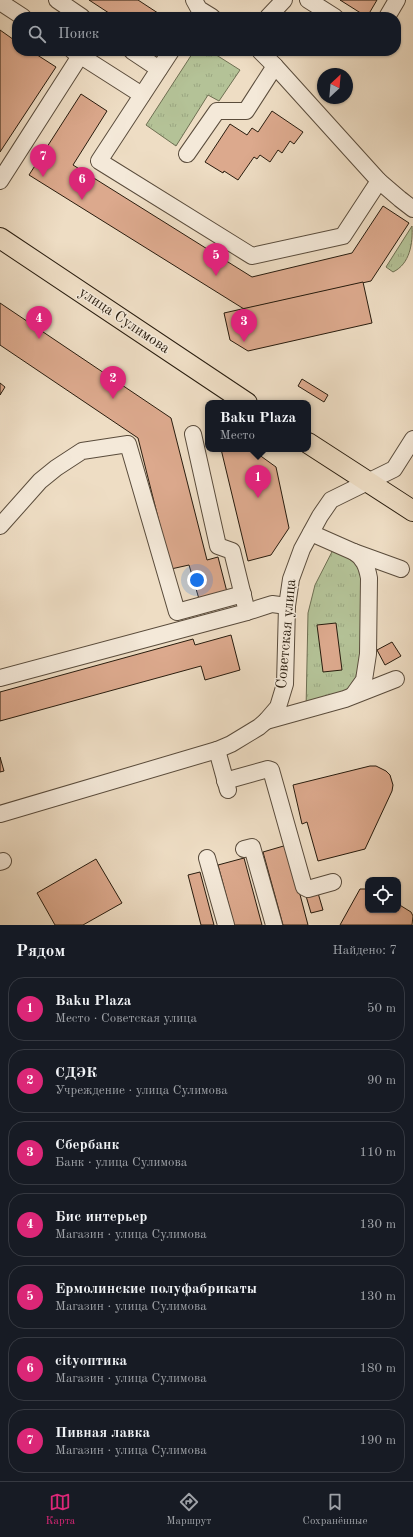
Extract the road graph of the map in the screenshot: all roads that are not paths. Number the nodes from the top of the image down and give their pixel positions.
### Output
1 (57, 0) edge
2 (284, 0) edge
3 (308, 0) edge
4 (397, 0) edge
5 (0, 2) edge
6 (15, 12) edge
7 (73, 12) edge
8 (273, 12) edge
9 (327, 12) edge
10 (390, 12) edge
11 (76, 56) edge
12 (83, 56) edge
13 (140, 56) edge
14 (168, 56) edge
15 (265, 56) edge
16 (275, 66) junction
17 (159, 69) junction
18 (142, 95) junction
19 (187, 154) dead end
20 (0, 181) edge
21 (379, 181) junction
22 (413, 209) edge
23 (0, 238) edge
24 (243, 400) edge
25 (193, 434) dead end
26 (413, 439) edge
27 (311, 445) edge
28 (366, 482) junction
29 (413, 511) edge
30 (0, 526) edge
31 (311, 533) junction
32 (354, 552) junction
33 (401, 569) dead end
34 (243, 594) junction
35 (287, 606) junction
36 (247, 612) junction
37 (0, 678) edge
38 (396, 679) dead end
39 (354, 694) junction
40 (266, 721) junction
41 (217, 750) junction
42 (0, 814) edge
43 (244, 849) dead end
44 (207, 858) dead end
45 (333, 882) dead end
46 (226, 925) edge
47 (274, 925) edge

1 - 7 street
2 - 8 street
3 - 9 street
4 - 10 street
5 - 6 street
11 - 20 street
12 - 18 street
13 - 17 street
14 - 17 street
15 - 16 street
16 - 19 street
16 - 21 street
17 - 18 street
18 - 21 street
21 - 22 street
23 - 24 main road, улица Сулимова
25 - 34 street
26 - 28 street, Советская улица
27 - 28 main road
28 - 29 main road
28 - 31 street, Советская улица
30 - 34 street
31 - 32 street
31 - 35 street, Советская улица
32 - 33 street
32 - 39 street
34 - 36 street
35 - 36 street
35 - 40 street, Советская улица
36 - 37 street
38 - 39 street
39 - 40 street
40 - 41 street, Советская улица
41 - 42 street, Советская улица
41 - 45 street
43 - 47 street
44 - 46 street

